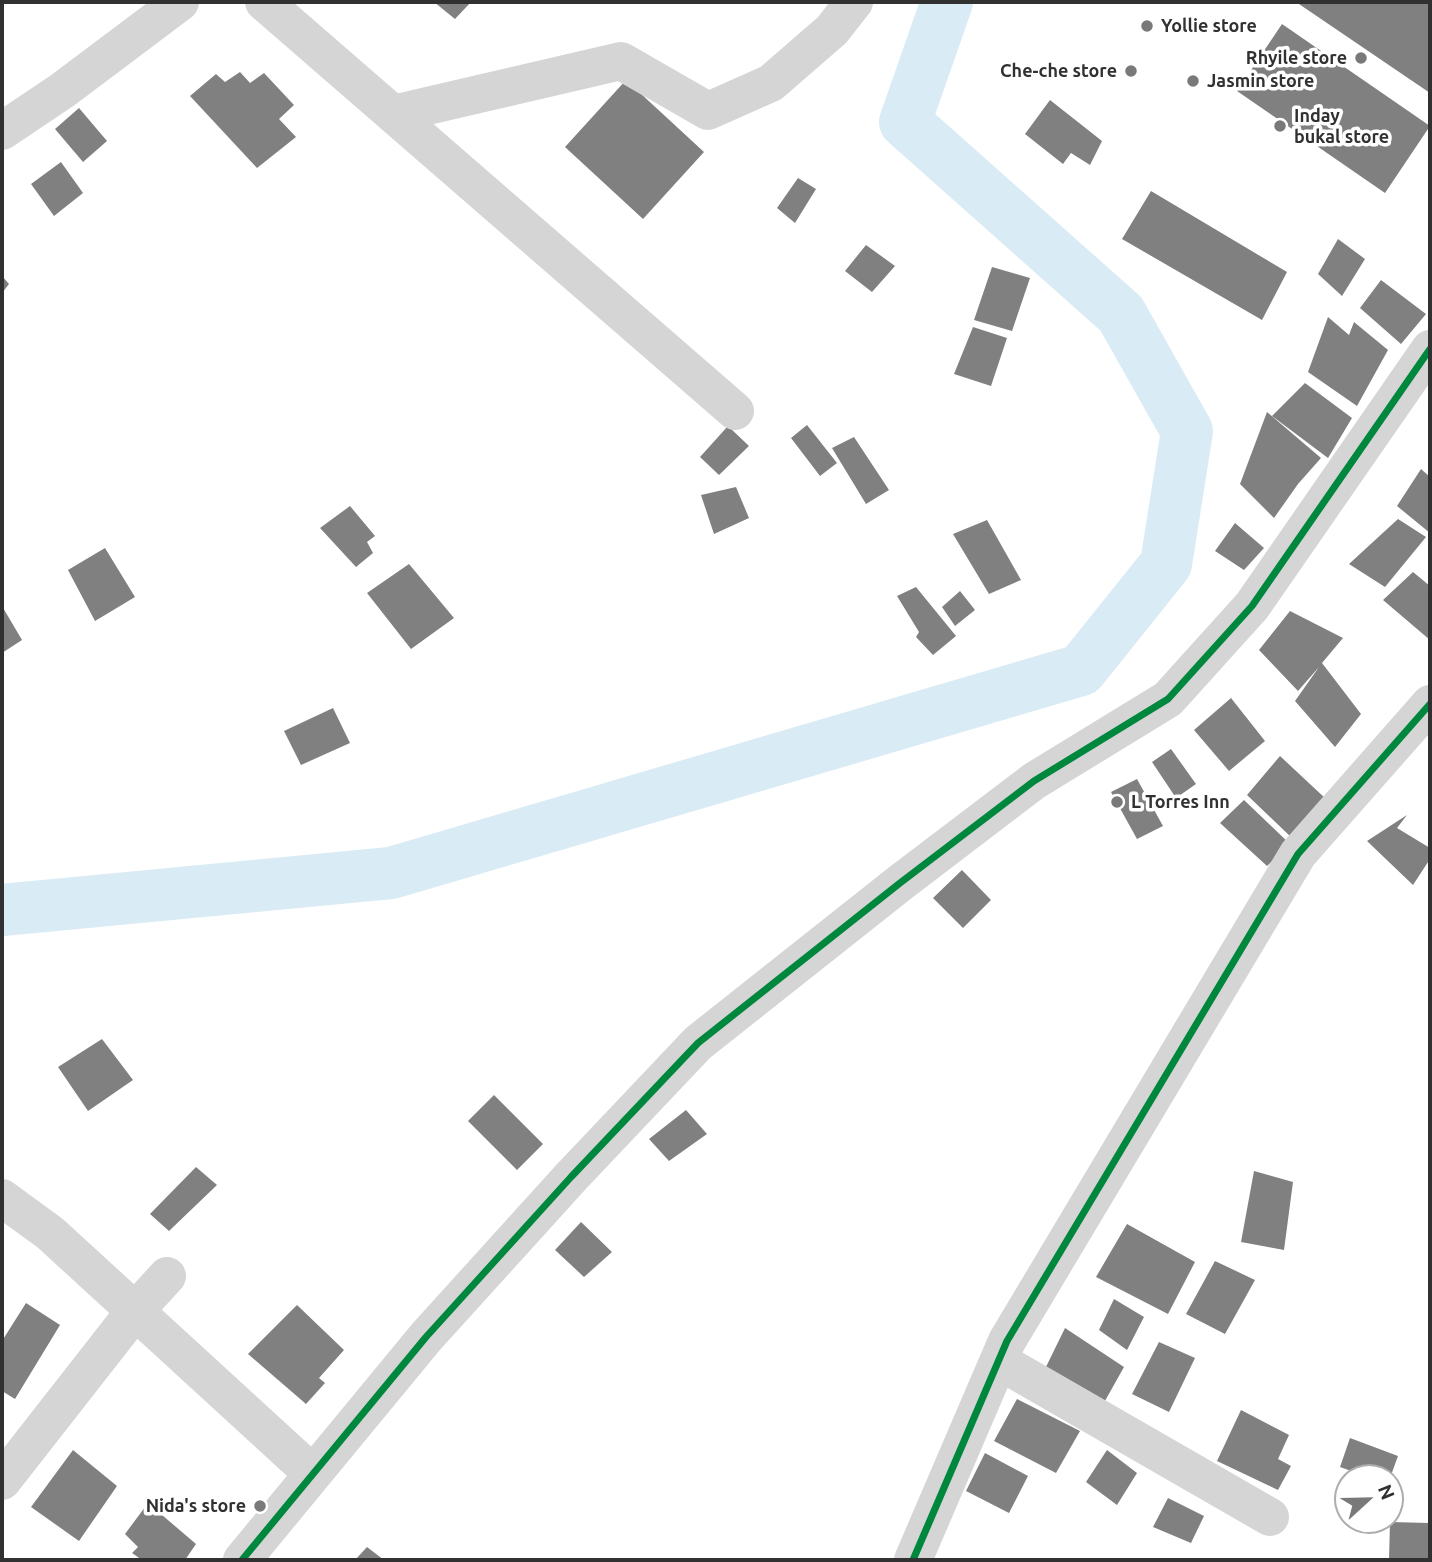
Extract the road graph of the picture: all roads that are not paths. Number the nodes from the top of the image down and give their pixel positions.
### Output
1 (180, 2) edge
2 (264, 2) edge
3 (854, 2) edge
4 (393, 114) junction
5 (2, 131) edge
6 (1429, 351) edge
7 (735, 411) dead end
8 (1430, 704) edge
9 (2, 1198) edge
10 (167, 1276) dead end
11 (135, 1311) junction
12 (1003, 1351) junction
13 (313, 1474) junction
14 (2, 1481) edge
15 (1270, 1517) dead end
16 (242, 1560) edge
17 (913, 1560) edge

1 - 5 street
2 - 4 street
3 - 4 street
4 - 7 street
6 - 13 street
8 - 12 street
9 - 11 street
10 - 11 street
11 - 13 street
11 - 14 street
12 - 15 street
12 - 17 street
13 - 16 street

